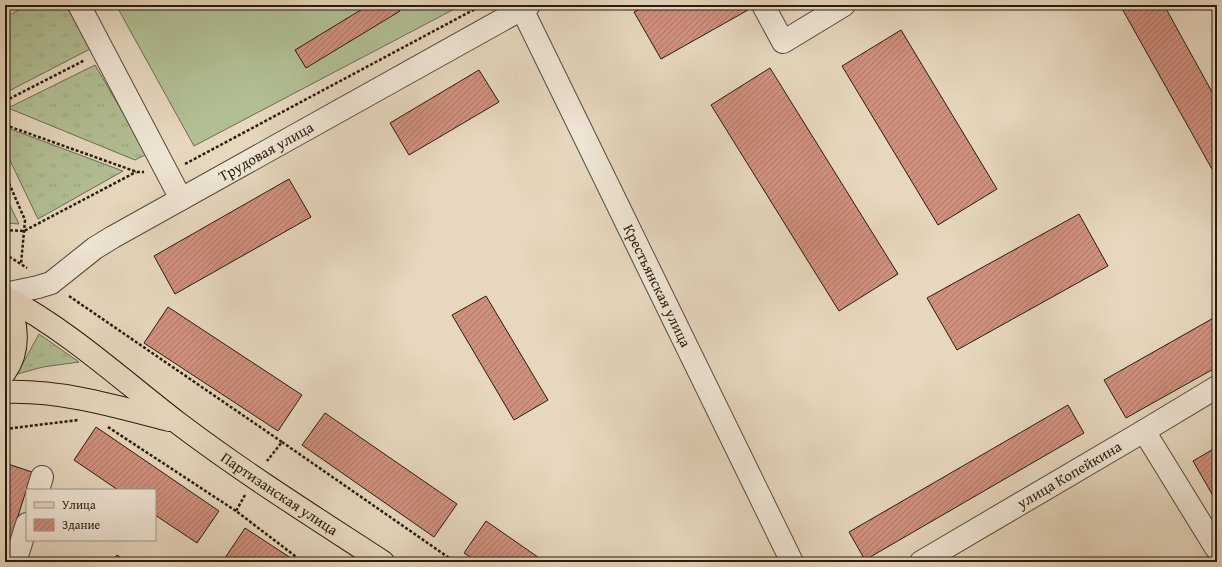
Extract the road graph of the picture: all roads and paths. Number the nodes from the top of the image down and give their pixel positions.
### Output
1 (79, 5) edge
2 (763, 5) edge
3 (844, 5) edge
4 (525, 7) edge
5 (476, 9) dead end
6 (103, 51) junction
7 (5, 101) edge
8 (5, 125) edge
9 (137, 172) junction
10 (168, 173) junction
11 (5, 174) edge
12 (181, 199) junction
13 (5, 230) edge
14 (24, 231) junction
15 (5, 254) edge
16 (21, 264) junction
17 (51, 283) junction
18 (5, 294) edge
19 (5, 297) edge
20 (5, 301) edge
21 (5, 372) edge
22 (1217, 387) edge
23 (5, 392) edge
24 (80, 420) dead end
25 (178, 423) junction
26 (108, 427) dead end
27 (5, 429) edge
28 (1144, 431) junction
29 (282, 442) junction
30 (254, 477) junction
31 (236, 511) junction
32 (26, 527) edge
33 (1217, 548) edge
34 (15, 562) edge
35 (303, 562) edge
36 (383, 562) edge
37 (455, 562) edge
38 (792, 562) edge
39 (921, 562) edge

1 - 6 street
2 - 3 street
4 - 12 street, Трудовая улица
4 - 38 street, Крестьянская улица
5 - 10 path
6 - 7 path
6 - 10 street
8 - 9 path
9 - 10 path
9 - 14 path
10 - 12 street
11 - 14 path
12 - 17 street, Трудовая улица
13 - 14 path
14 - 16 path
15 - 16 path
16 - 17 path
17 - 18 street, Трудовая улица
17 - 29 path
19 - 25 main road, Партизанская улица
20 - 21 main road
22 - 28 street, улица Копейкина
23 - 25 main road
24 - 27 path
25 - 30 main road, Партизанская улица
26 - 31 path
28 - 33 street
28 - 39 street, улица Копейкина
29 - 30 path
29 - 37 path
30 - 31 path
30 - 36 main road, Партизанская улица
31 - 35 path
32 - 34 street

